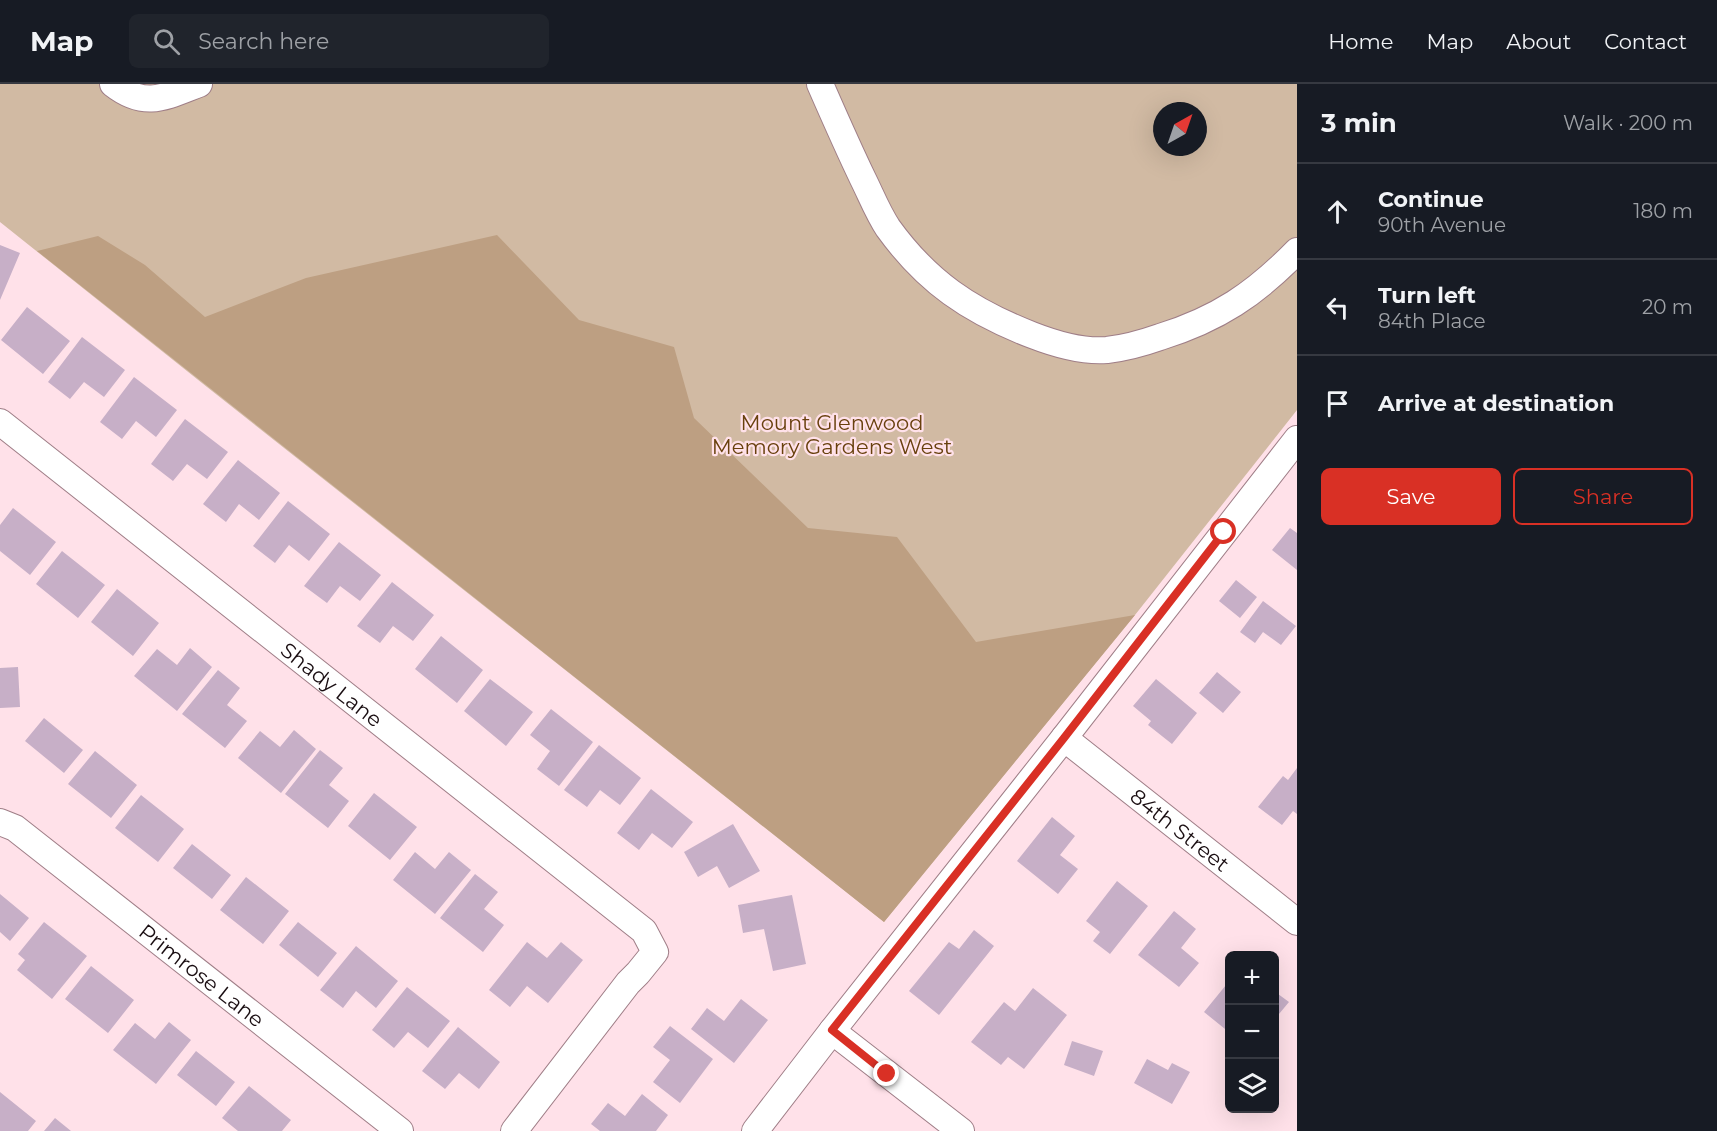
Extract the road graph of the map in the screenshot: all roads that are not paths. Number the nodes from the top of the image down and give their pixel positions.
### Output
1 (113, 84) edge
2 (199, 84) edge
3 (820, 84) edge
4 (1297, 251) edge
5 (0, 422) edge
6 (1292, 455) edge
7 (1064, 738) junction
8 (0, 822) edge
9 (1297, 922) edge
10 (832, 1030) junction
11 (400, 1131) edge
12 (514, 1131) edge
13 (754, 1131) edge
14 (961, 1131) edge

1 - 2 street
3 - 4 street
5 - 12 street, Shady Lane
6 - 7 street
7 - 9 street, 84th Street
7 - 10 street
8 - 11 street, Primrose Lane
10 - 13 street
10 - 14 street

